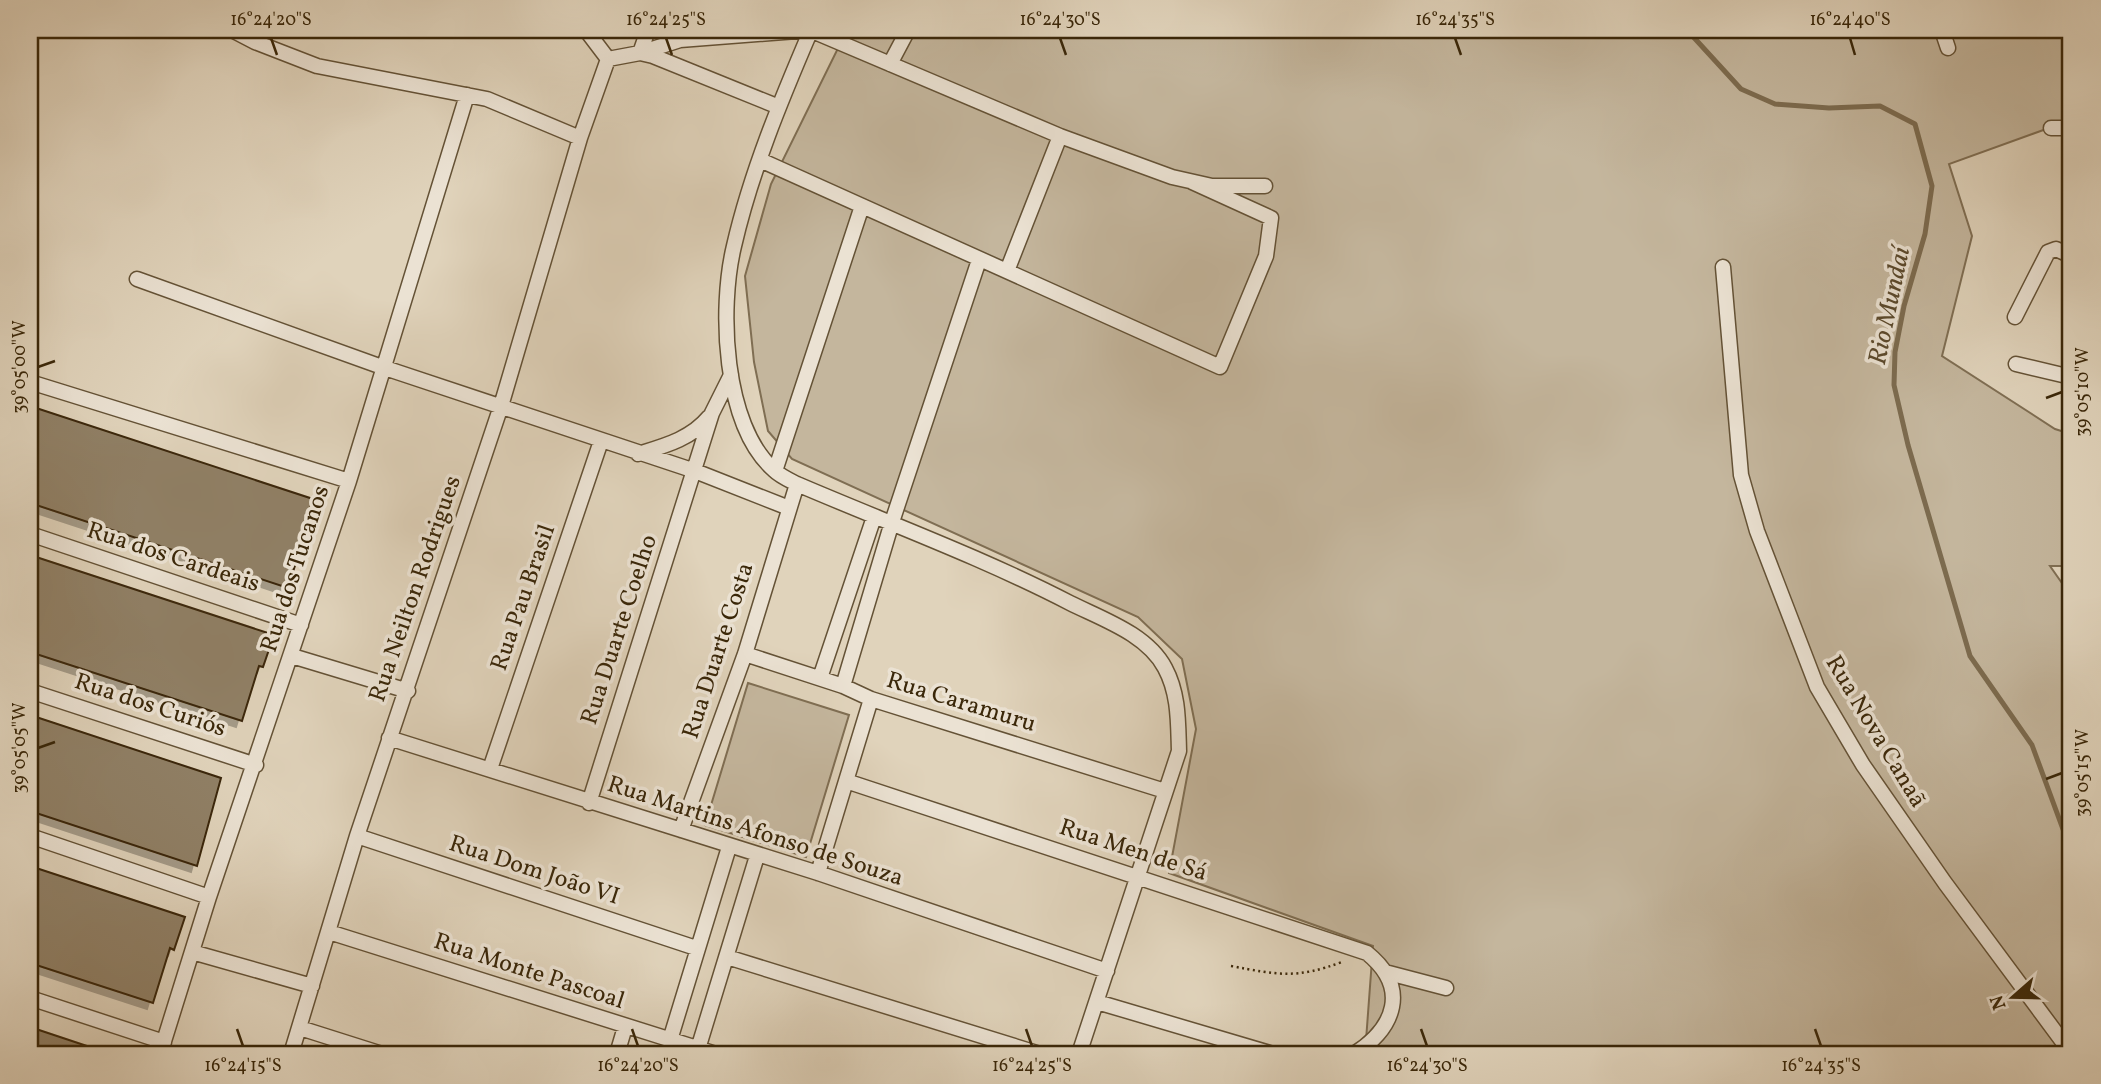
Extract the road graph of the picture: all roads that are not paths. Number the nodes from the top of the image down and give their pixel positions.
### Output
1 (232, 30) edge
2 (586, 30) edge
3 (648, 30) edge
4 (811, 30) edge
5 (908, 30) edge
6 (1942, 30) edge
7 (738, 32) edge
8 (1948, 48) dead end
9 (640, 53) junction
10 (608, 59) junction
11 (890, 64) junction
12 (467, 95) junction
13 (779, 107) junction
14 (2052, 128) dead end
15 (2071, 128) edge
16 (1060, 136) junction
17 (580, 138) junction
18 (760, 160) junction
19 (1192, 183) junction
20 (1265, 186) dead end
21 (862, 206) junction
22 (2071, 256) edge
23 (979, 260) junction
24 (1723, 267) dead end
25 (1007, 271) junction
26 (137, 279) dead end
27 (2015, 317) dead end
28 (2016, 364) dead end
29 (382, 367) junction
30 (731, 375) junction
31 (2071, 377) edge
32 (30, 382) edge
33 (501, 406) junction
34 (712, 413) junction
35 (601, 441) junction
36 (638, 454) junction
37 (695, 471) junction
38 (775, 471) junction
39 (349, 481) junction
40 (797, 484) junction
41 (789, 508) junction
42 (874, 517) junction
43 (892, 522) junction
44 (30, 534) edge
45 (301, 625) junction
46 (746, 654) junction
47 (292, 656) junction
48 (820, 678) junction
49 (844, 686) junction
50 (30, 691) edge
51 (408, 691) junction
52 (871, 699) junction
53 (389, 738) junction
54 (256, 765) junction
55 (490, 769) junction
56 (846, 781) junction
57 (1165, 791) junction
58 (589, 803) junction
59 (681, 830) junction
60 (30, 836) edge
61 (357, 836) junction
62 (729, 847) junction
63 (757, 856) junction
64 (818, 873) junction
65 (1137, 876) junction
66 (209, 897) junction
67 (330, 932) junction
68 (696, 948) junction
69 (192, 952) junction
70 (727, 957) junction
71 (1107, 971) junction
72 (1388, 979) junction
73 (312, 986) junction
74 (1446, 988) dead end
75 (30, 999) edge
76 (1097, 1002) junction
77 (625, 1027) junction
78 (300, 1028) junction
79 (670, 1040) junction
80 (162, 1048) edge
81 (698, 1049) junction
82 (2071, 1053) edge
83 (291, 1054) edge
84 (382, 1054) edge
85 (617, 1054) edge
86 (716, 1054) edge
87 (1040, 1054) edge
88 (1079, 1054) edge
89 (1273, 1054) edge
90 (1354, 1054) edge

1 - 12 street
2 - 10 street
3 - 9 street
4 - 7 street
4 - 11 street
4 - 13 street
5 - 11 street
6 - 8 street
7 - 9 street
9 - 10 street
9 - 13 street
10 - 17 street, Rua Neilton Rodrigues
11 - 16 street
12 - 17 street
12 - 29 street, Rua dos Tucanos
13 - 18 street
14 - 15 street
16 - 19 street
16 - 25 street
17 - 33 street, Rua Neilton Rodrigues
18 - 21 street
18 - 30 street
19 - 20 street
19 - 25 street
21 - 23 street
21 - 38 street
22 - 27 street
23 - 25 street
23 - 43 street
24 - 82 street, Rua Nova Canaã
26 - 29 street
28 - 31 street
29 - 33 street
29 - 39 street, Rua dos Tucanos
30 - 34 street
30 - 38 street
32 - 39 street
33 - 35 street
33 - 51 street, Rua Neilton Rodrigues
34 - 36 street
34 - 37 street, Rua Duarte Coelho
35 - 36 street
35 - 55 street, Rua Pau Brasil
36 - 37 street
37 - 41 street
37 - 58 street, Rua Duarte Coelho
38 - 40 street
39 - 45 street, Rua dos Tucanos
40 - 41 street, Rua Duarte Costa
40 - 42 street
41 - 46 street, Rua Duarte Costa
42 - 43 street
42 - 48 street
43 - 49 street
43 - 57 street
44 - 45 street, Rua dos Cardeais
45 - 47 street, Rua dos Tucanos
46 - 48 street, Rua Caramuru
46 - 59 street, Rua Duarte Costa
47 - 51 street
47 - 54 street, Rua dos Tucanos
48 - 49 street, Rua Caramuru
49 - 52 street, Rua Caramuru
50 - 54 street, Rua dos Curiós
51 - 53 street, Rua Neilton Rodrigues
52 - 56 street
52 - 57 street, Rua Caramuru
53 - 55 street, Rua Martins Afonso de Souza
53 - 61 street, Rua Neilton Rodrigues
54 - 66 street, Rua dos Tucanos
55 - 58 street, Rua Martins Afonso de Souza
56 - 64 street
56 - 65 street, Rua Men de Sá
57 - 65 street
58 - 59 street, Rua Martins Afonso de Souza
59 - 62 street, Rua Martins Afonso de Souza
60 - 66 street
61 - 67 street, Rua Neilton Rodrigues
61 - 68 street, Rua Dom João VI
62 - 63 street, Rua Martins Afonso de Souza
62 - 68 street
63 - 64 street, Rua Martins Afonso de Souza
63 - 70 street
64 - 71 street, Rua Martins Afonso de Souza
65 - 71 street
65 - 72 street, Rua Men de Sá
66 - 69 street, Rua dos Tucanos
67 - 73 street, Rua Neilton Rodrigues
67 - 77 street, Rua Monte Pascoal
68 - 79 street
69 - 73 street
69 - 80 street, Rua dos Tucanos
70 - 81 street
70 - 87 street
71 - 76 street
72 - 74 street
72 - 90 street
73 - 78 street, Rua Neilton Rodrigues
75 - 80 street
76 - 88 street
76 - 89 street
77 - 79 street, Rua Monte Pascoal
77 - 85 street
78 - 83 street, Rua Neilton Rodrigues
78 - 84 street
79 - 81 street, Rua Monte Pascoal
81 - 86 street, Rua Monte Pascoal

